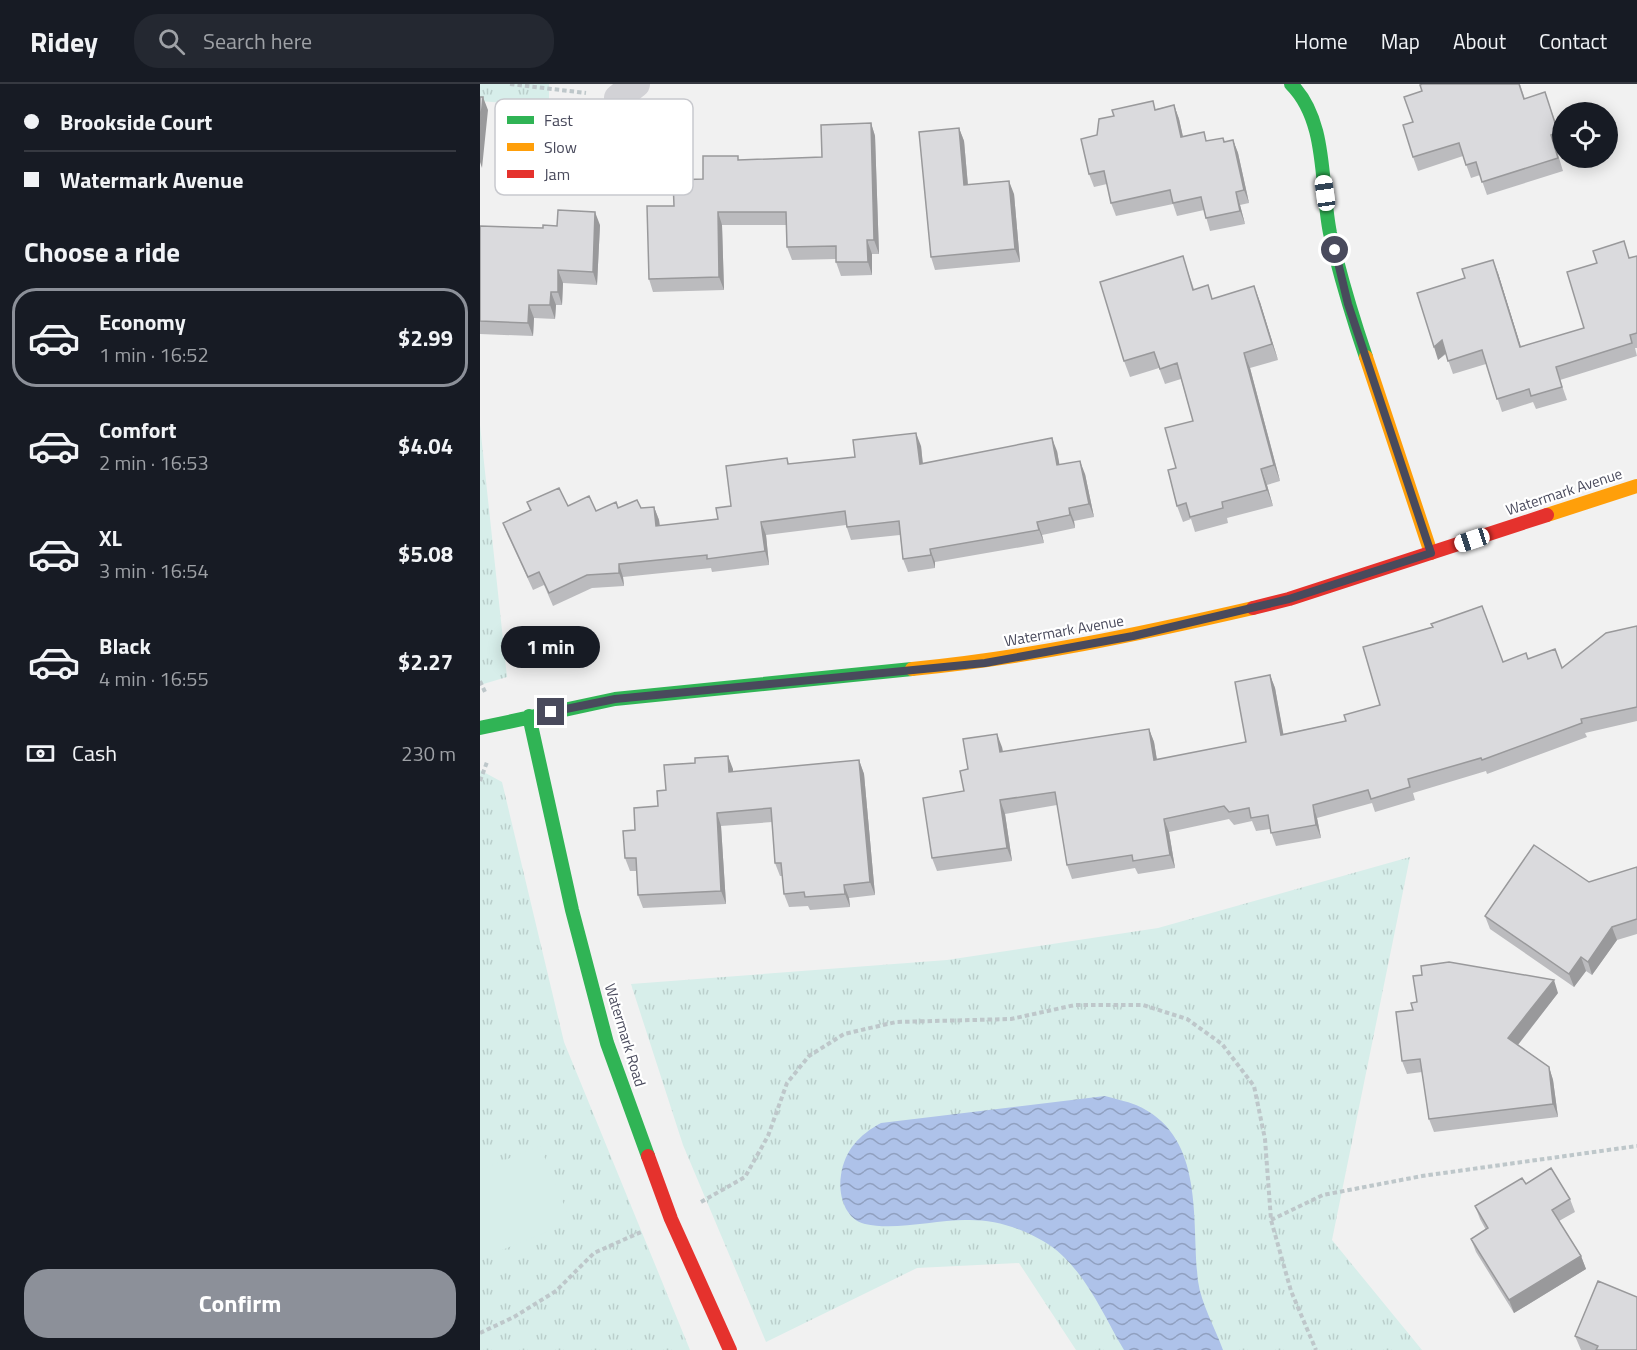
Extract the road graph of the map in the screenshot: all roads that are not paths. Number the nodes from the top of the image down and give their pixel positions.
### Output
1 (1291, 84) edge
2 (1637, 486) edge
3 (1431, 553) junction
4 (529, 716) junction
5 (480, 728) edge
6 (730, 1350) edge

1 - 3 street
2 - 3 street, Watermark Avenue
3 - 4 street, Watermark Avenue
4 - 5 street, Watermark Avenue
4 - 6 street, Watermark Road

